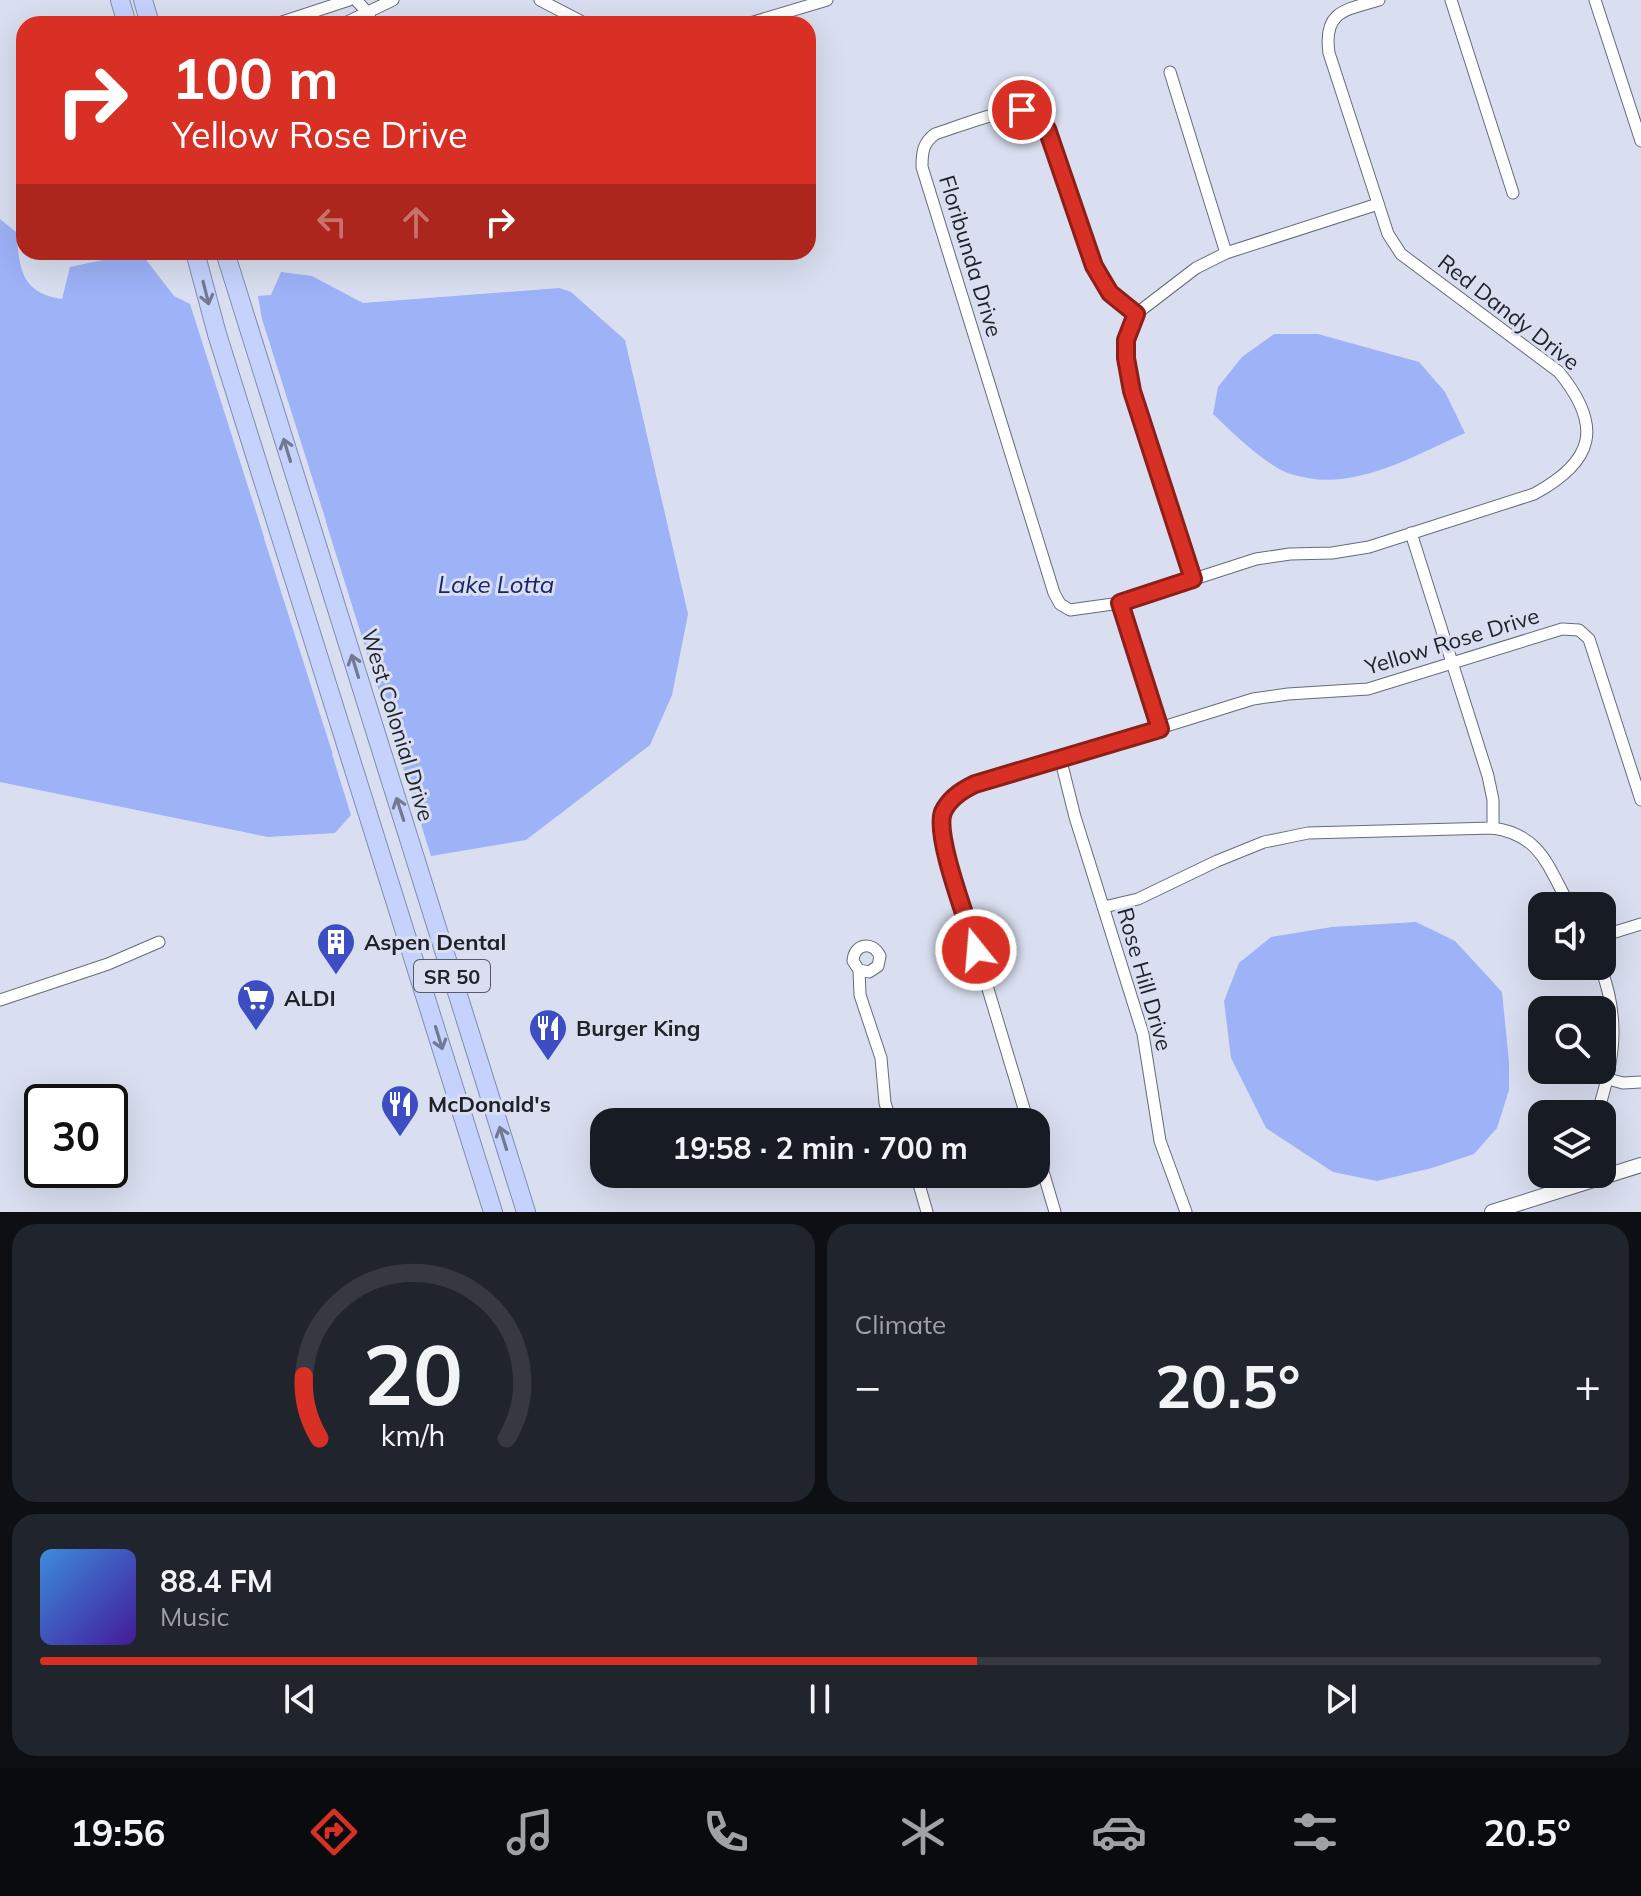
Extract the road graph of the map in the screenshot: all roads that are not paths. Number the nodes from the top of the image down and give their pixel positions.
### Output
1 (353, 0) edge
2 (393, 0) edge
3 (540, 0) edge
4 (827, 0) edge
5 (1379, 0) edge
6 (1451, 0) edge
7 (1595, 0) edge
8 (302, 16) edge
9 (367, 16) edge
10 (374, 16) edge
11 (571, 16) edge
12 (774, 16) edge
13 (1170, 72) dead end
14 (1641, 141) edge
15 (1513, 193) dead end
16 (1378, 204) junction
17 (1226, 253) junction
18 (197, 260) edge
19 (227, 260) edge
20 (1136, 314) junction
21 (1411, 533) junction
22 (1193, 579) junction
23 (1120, 603) junction
24 (1454, 663) junction
25 (1160, 729) junction
26 (1060, 757) junction
27 (1641, 800) edge
28 (1493, 828) junction
29 (415, 856) junction
30 (384, 866) junction
31 (420, 875) junction
32 (390, 884) junction
33 (1562, 892) edge
34 (1104, 907) junction
35 (1641, 924) edge
36 (1616, 932) edge
37 (159, 942) dead end
38 (859, 970) dead end
39 (0, 1000) edge
40 (1616, 1081) edge
41 (1641, 1082) edge
42 (887, 1108) edge
43 (1024, 1108) edge
44 (1641, 1165) edge
45 (483, 1179) junction
46 (920, 1188) edge
47 (1048, 1188) edge
48 (493, 1212) edge
49 (506, 1212) edge
50 (526, 1212) edge
51 (927, 1212) edge
52 (1055, 1212) edge
53 (1186, 1212) edge
54 (1492, 1212) edge

1 - 8 street
1 - 9 street
2 - 10 street
3 - 11 street
4 - 12 street
5 - 16 street, Red Dandy Drive
6 - 15 street
7 - 14 street
13 - 17 street
16 - 17 street
16 - 21 street, Red Dandy Drive
17 - 20 street
18 -> 30 highway, SR 50
29 -> 19 highway, West Colonial Drive / SR 50
20 - 22 street
20 - 23 street, Floribunda Drive
21 - 22 street, Red Dandy Drive
21 - 24 street
22 - 23 street, Red Dandy Drive
23 - 25 street
24 - 25 street, Yellow Rose Drive
24 - 27 street, Yellow Rose Drive
24 - 28 street
25 - 26 street, Yellow Rose Drive
26 - 34 street, Rose Hill Drive
26 - 43 street, Yellow Rose Drive
28 - 33 street
28 - 34 street
29 - 30 highway
29 - 31 highway, West Colonial Drive / SR 50
30 - 32 highway, SR 50
31 - 32 highway
50 -> 31 highway, West Colonial Drive / SR 50
32 -> 45 highway, SR 50
34 - 53 street, Rose Hill Drive
35 - 36 street
37 - 39 street
38 - 42 street
40 - 41 street
44 - 54 street
45 - 48 highway, SR 50
45 - 49 highway
46 - 51 street
47 - 52 street

